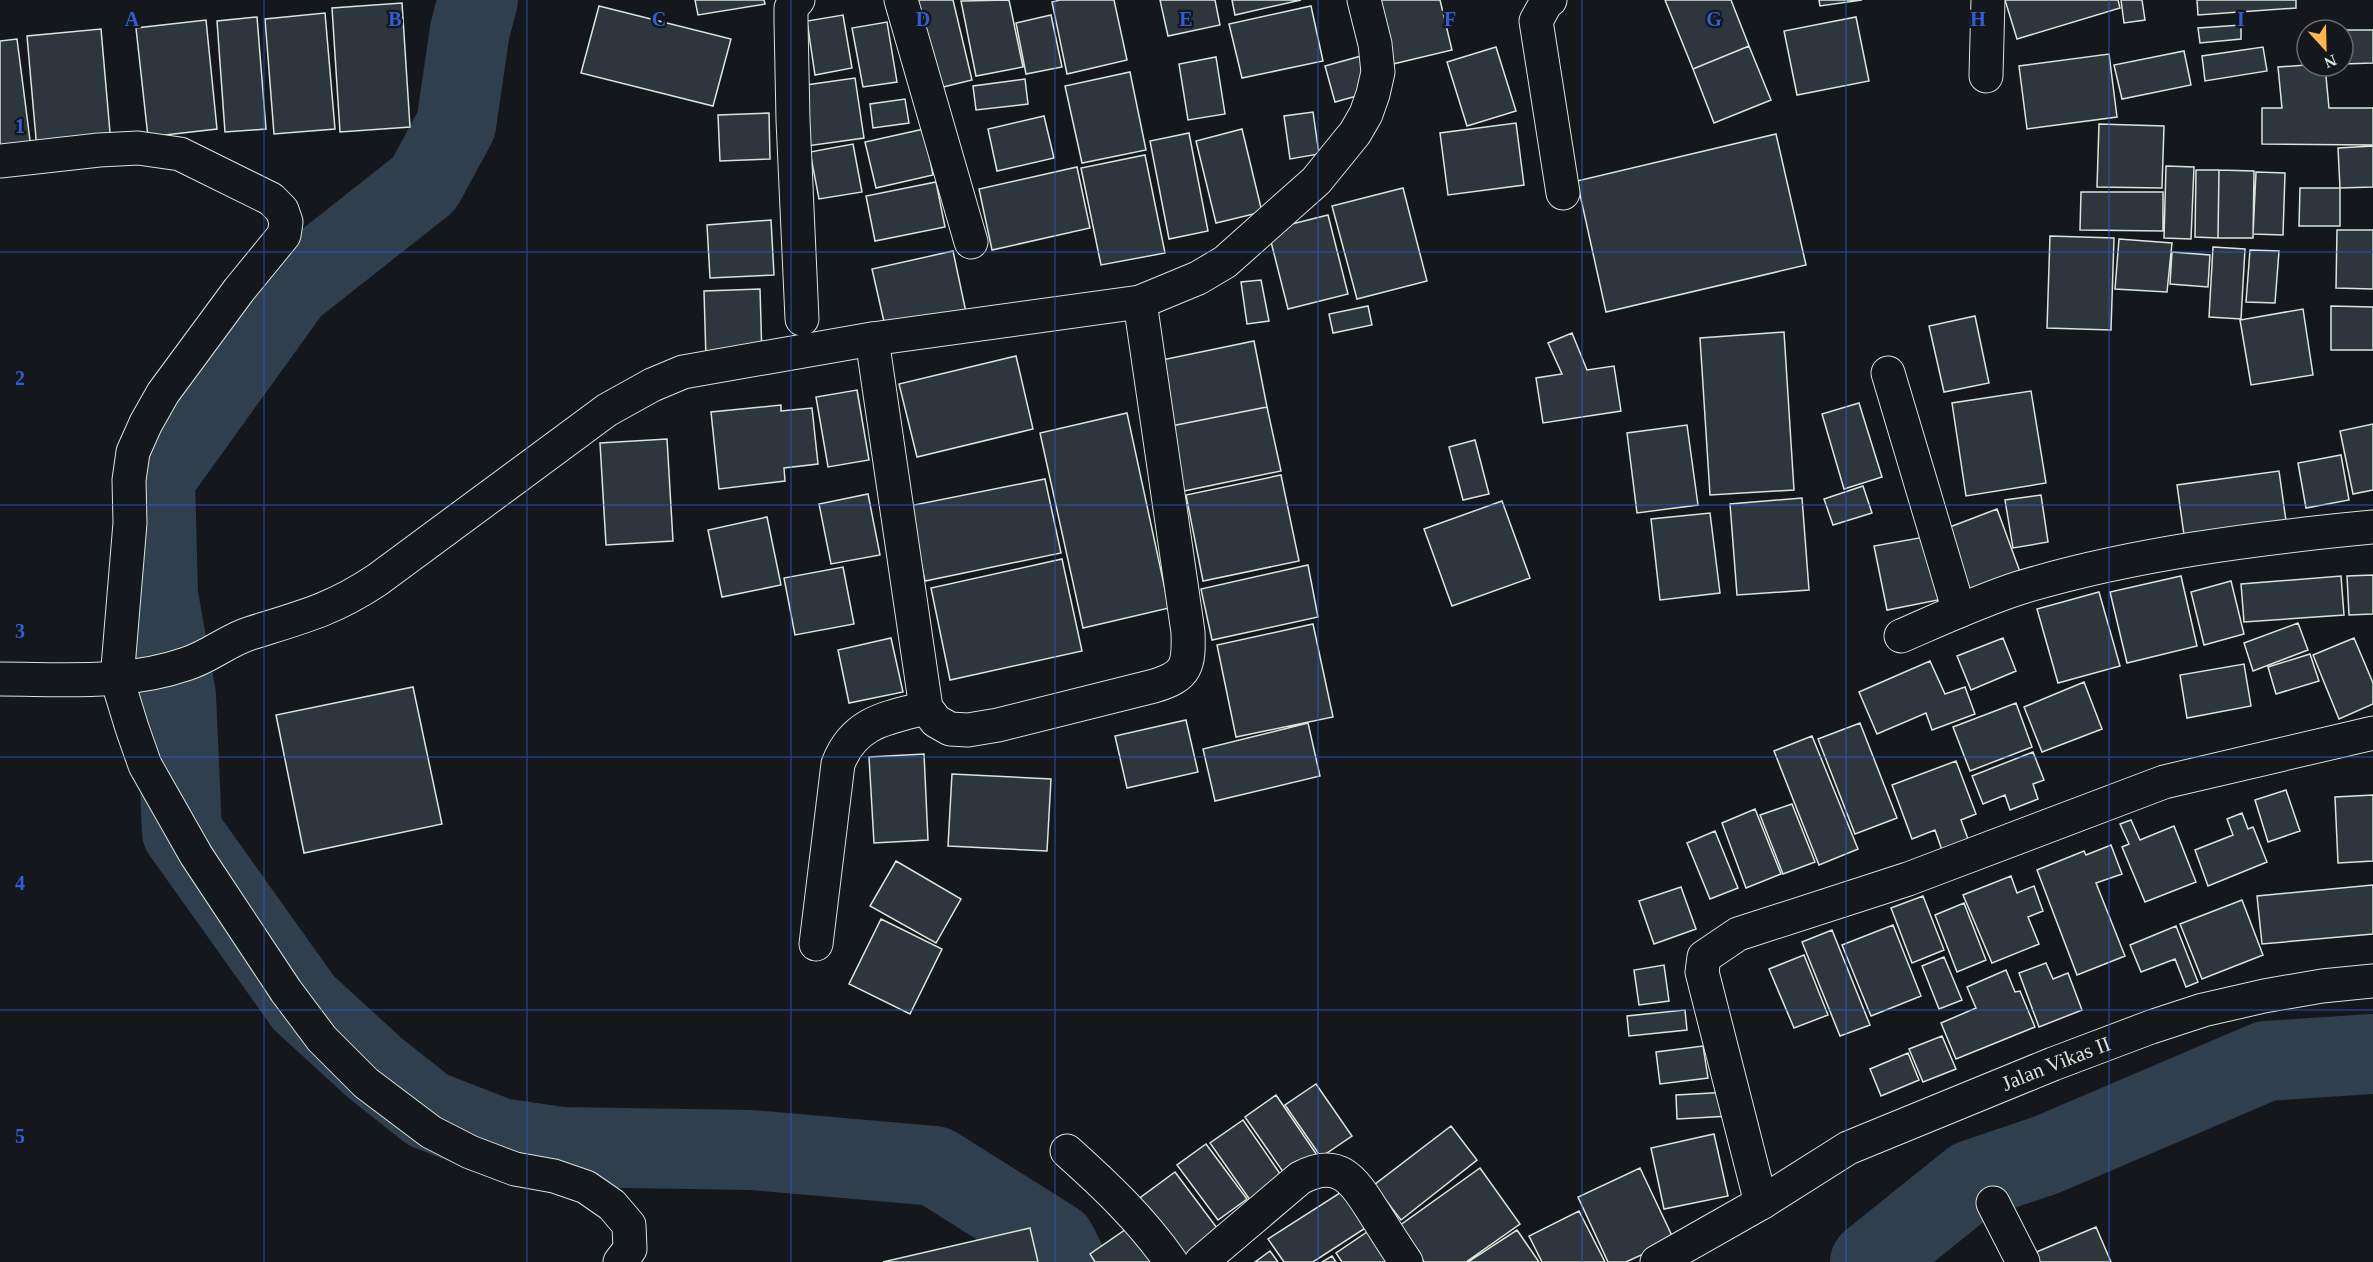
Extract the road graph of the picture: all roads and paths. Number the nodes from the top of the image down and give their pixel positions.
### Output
1 (798, 0) edge
2 (901, 0) edge
3 (1365, 0) edge
4 (1550, 0) edge
5 (1988, 0) edge
6 (1986, 76) dead end
7 (0, 161) edge
8 (1563, 193) dead end
9 (971, 242) dead end
10 (1140, 302) junction
11 (802, 320) dead end
12 (872, 339) junction
13 (1888, 373) dead end
14 (2373, 527) edge
15 (1959, 611) junction
16 (1901, 636) dead end
17 (125, 678) junction
18 (0, 679) edge
19 (926, 708) junction
20 (2373, 733) edge
21 (816, 944) dead end
22 (2373, 981) edge
23 (1067, 1152) dead end
24 (1761, 1203) junction
25 (1993, 1203) dead end
26 (620, 1262) edge
27 (1171, 1262) edge
28 (1201, 1262) edge
29 (1406, 1262) edge
30 (1657, 1262) edge
31 (2023, 1262) edge

1 - 11 street
2 - 9 street
3 - 10 street
4 - 8 street
5 - 6 street
7 - 17 street
10 - 12 street
10 - 19 street
12 - 17 street
12 - 19 street
13 - 15 street
14 - 15 street
15 - 16 street
17 - 18 street
17 - 26 street
19 - 21 street
20 - 24 street
22 - 24 street, Jalan Vikas II
23 - 27 street
24 - 30 street, Jalan Vikas II
25 - 31 street
28 - 29 street

